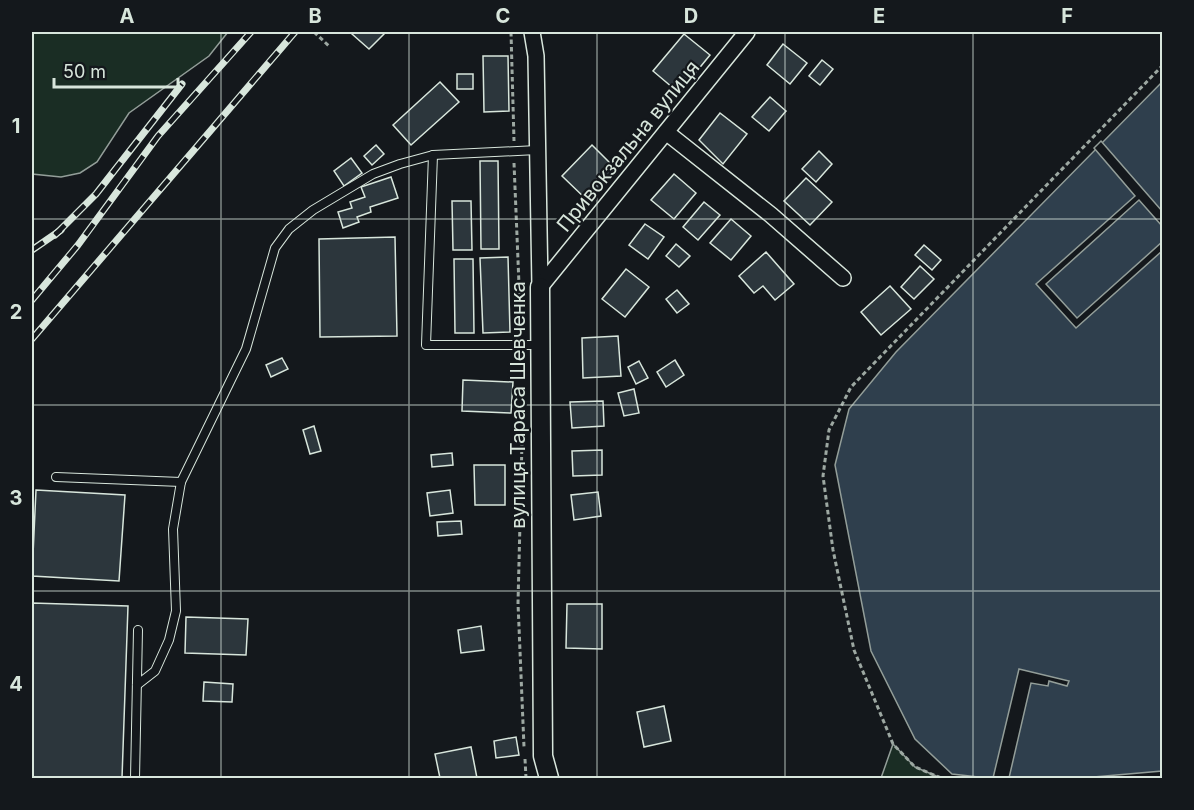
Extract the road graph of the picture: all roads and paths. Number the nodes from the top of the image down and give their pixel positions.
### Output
1 (314, 32) edge
2 (511, 32) edge
3 (532, 32) edge
4 (747, 32) edge
5 (329, 46) dead end
6 (1162, 66) edge
7 (666, 132) junction
8 (537, 150) junction
9 (514, 152) junction
10 (433, 155) junction
11 (843, 278) dead end
12 (540, 286) junction
13 (531, 345) junction
14 (522, 439) dead end
15 (56, 477) dead end
16 (181, 482) junction
17 (138, 630) dead end
18 (137, 685) junction
19 (135, 778) edge
20 (526, 778) edge
21 (549, 778) edge
22 (941, 778) edge

1 - 5 path
2 - 9 path
3 - 8 street, вулиця Тараса Шевченка
4 - 7 street, Привокзальна вулиця
6 - 22 path
7 - 11 street
7 - 12 street, Привокзальна вулиця
8 - 9 lane
8 - 12 street, вулиця Тараса Шевченка
9 - 10 lane
9 - 13 path
10 - 13 lane
10 - 16 lane
12 - 13 street, вулиця Тараса Шевченка
13 - 21 street, вулиця Тараса Шевченка
14 - 20 path
15 - 16 lane
16 - 18 lane
17 - 18 lane
18 - 19 lane

